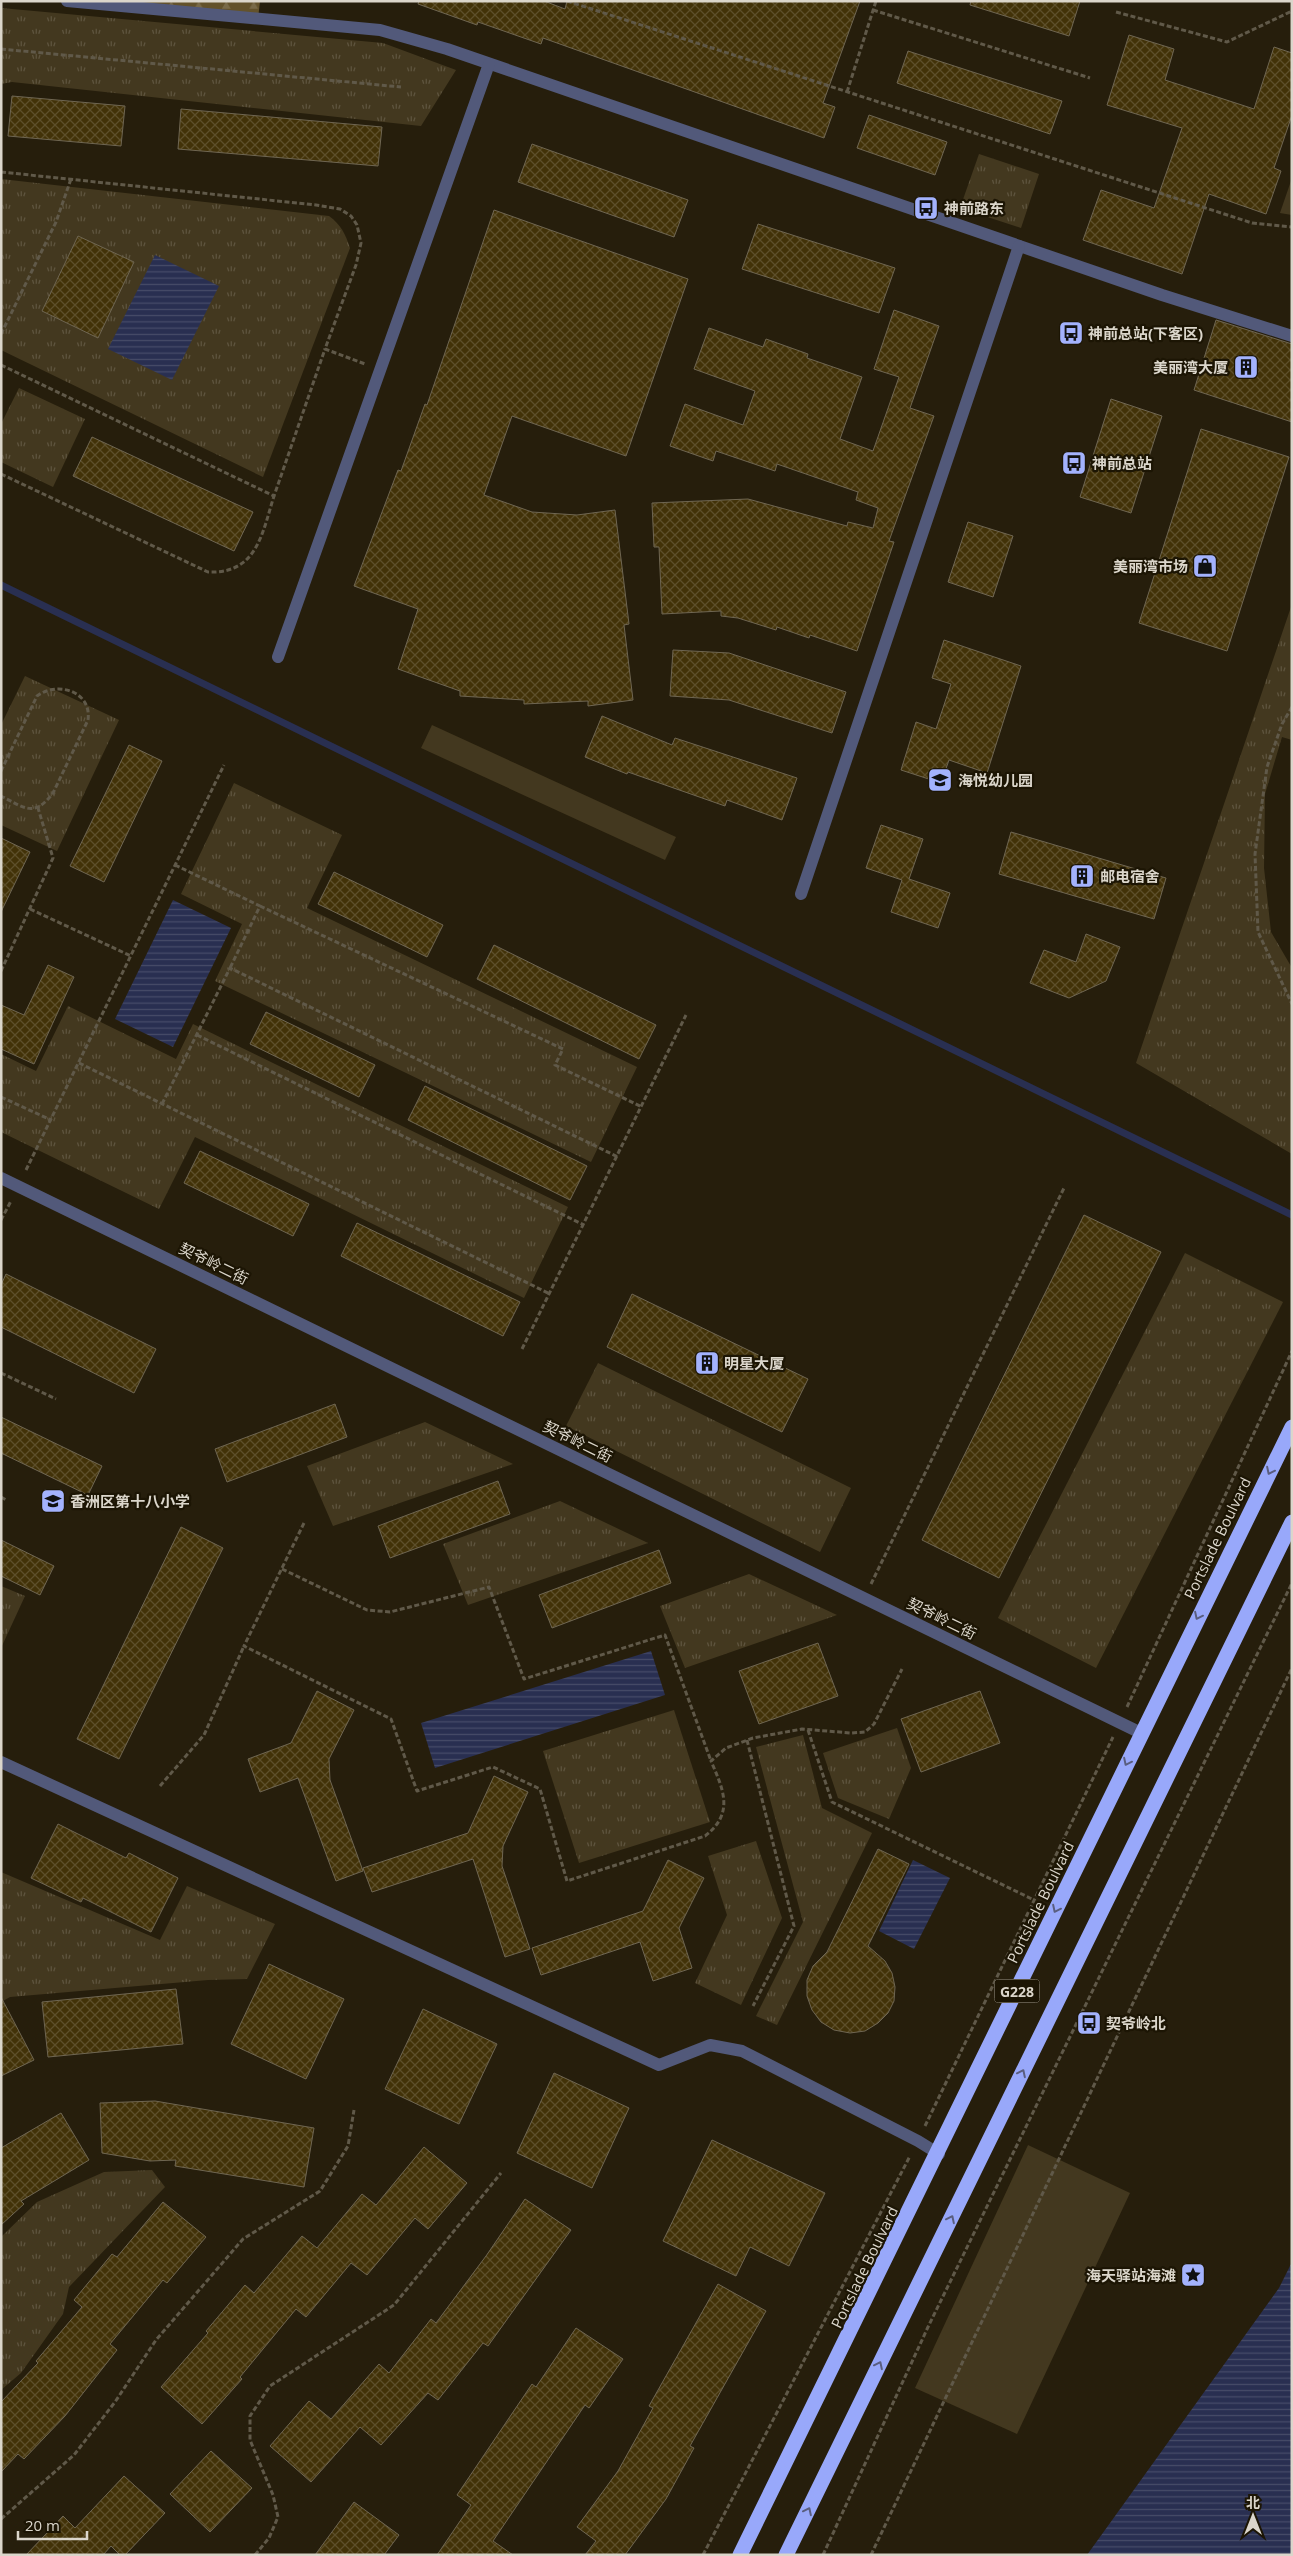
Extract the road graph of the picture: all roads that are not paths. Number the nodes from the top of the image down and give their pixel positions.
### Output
1 (66, 1) edge
2 (489, 64) junction
3 (1019, 246) junction
4 (1292, 336) edge
5 (278, 657) dead end
6 (801, 894) dead end
7 (1, 1178) edge
8 (1292, 1427) edge
9 (1292, 1522) edge
10 (1141, 1733) junction
11 (1, 1762) edge
12 (938, 2154) junction
13 (740, 2555) edge
14 (786, 2555) edge

1 - 2 street
2 - 3 street
2 - 5 street
3 - 4 street
3 - 6 street
7 - 10 street, 契爷岭二街
8 -> 10 highway, Portslade Boulvard / G228
14 -> 9 highway, G228
10 -> 12 highway, Portslade Boulvard / G228
11 - 12 street
12 - 13 highway, Portslade Boulvard / G228

